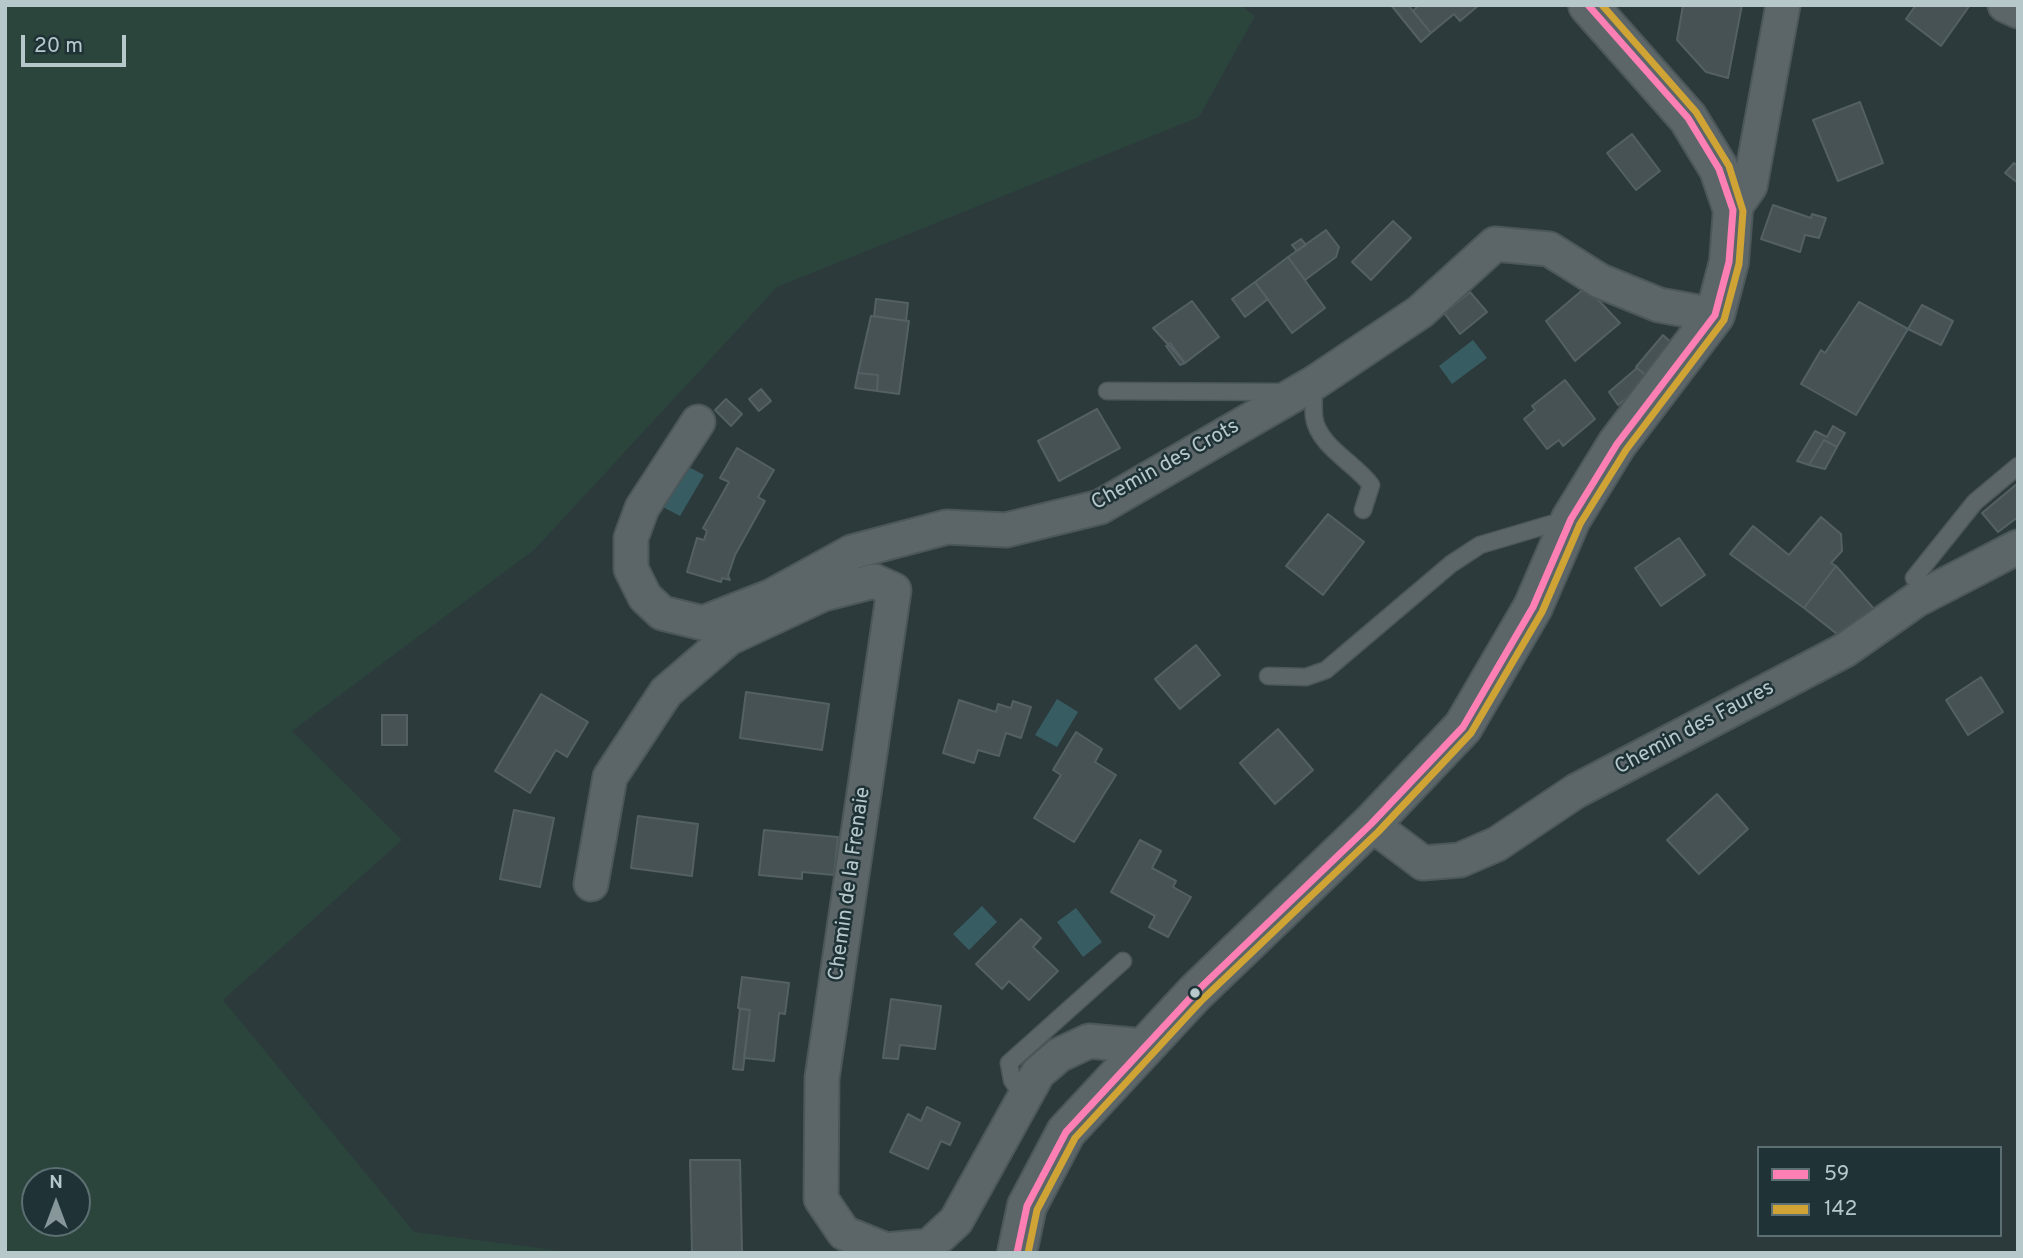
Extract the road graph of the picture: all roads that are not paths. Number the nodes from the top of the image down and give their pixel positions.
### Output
1 (1587, 5) edge
2 (1783, 5) edge
3 (1733, 209) junction
4 (1715, 315) junction
5 (1307, 387) junction
6 (1107, 391) dead end
7 (698, 422) dead end
8 (2018, 466) edge
9 (1363, 510) dead end
10 (1571, 519) junction
11 (2018, 547) edge
12 (1914, 578) dead end
13 (1268, 676) dead end
14 (1371, 824) junction
15 (591, 884) dead end
16 (1123, 961) dead end
17 (1144, 1046) junction
18 (1023, 1096) junction
19 (844, 1243) edge
20 (1017, 1253) edge

1 - 3 street
2 - 3 street
3 - 4 street
4 - 5 street, Chemin des Crots
4 - 10 street
5 - 6 lane
5 - 7 street, Chemin des Crots
5 - 9 lane
8 - 12 lane
10 - 13 lane
10 - 14 street
11 - 14 street, Chemin des Faures
14 - 17 street
15 - 19 street, Chemin de la Frenaie
16 - 18 lane
17 - 18 street, Chemin de la Frenaie
17 - 20 street
18 - 19 street, Chemin de la Frenaie

